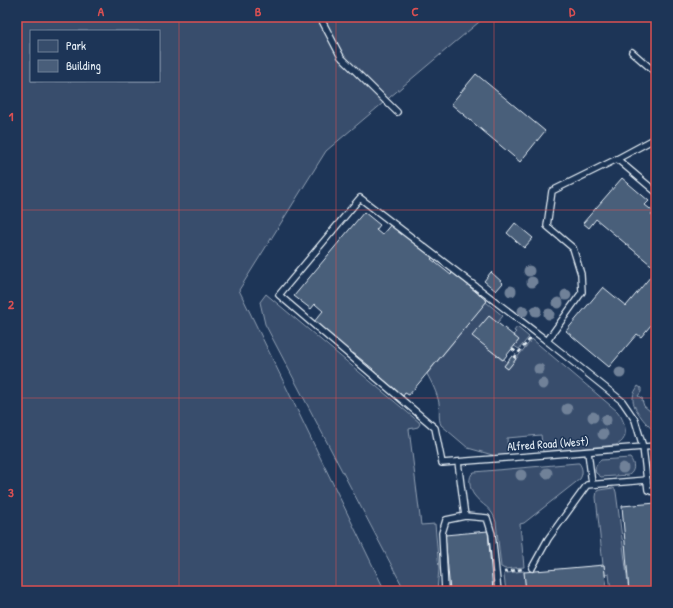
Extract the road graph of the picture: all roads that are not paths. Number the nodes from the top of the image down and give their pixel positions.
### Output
1 (320, 17) edge
2 (632, 52) dead end
3 (656, 73) edge
4 (397, 112) dead end
5 (656, 138) edge
6 (617, 159) junction
7 (656, 192) edge
8 (547, 341) junction
9 (656, 446) edge
10 (643, 447) junction
11 (588, 452) junction
12 (458, 462) junction
13 (646, 480) junction
14 (592, 484) junction
15 (656, 493) edge
16 (465, 516) junction
17 (532, 568) dead end
18 (445, 591) edge
19 (498, 591) edge

1 - 4 lane
2 - 3 lane
5 - 6 lane
6 - 7 lane
6 - 8 lane
8 - 10 lane
8 - 12 lane, Alfred Road (West)
9 - 10 lane, Alfred Road (West)
10 - 11 lane, Alfred Road (West)
10 - 13 lane
11 - 12 lane, Alfred Road (West)
11 - 14 lane
12 - 16 lane
13 - 14 lane
13 - 15 lane
14 - 17 lane
16 - 18 lane
16 - 19 lane

